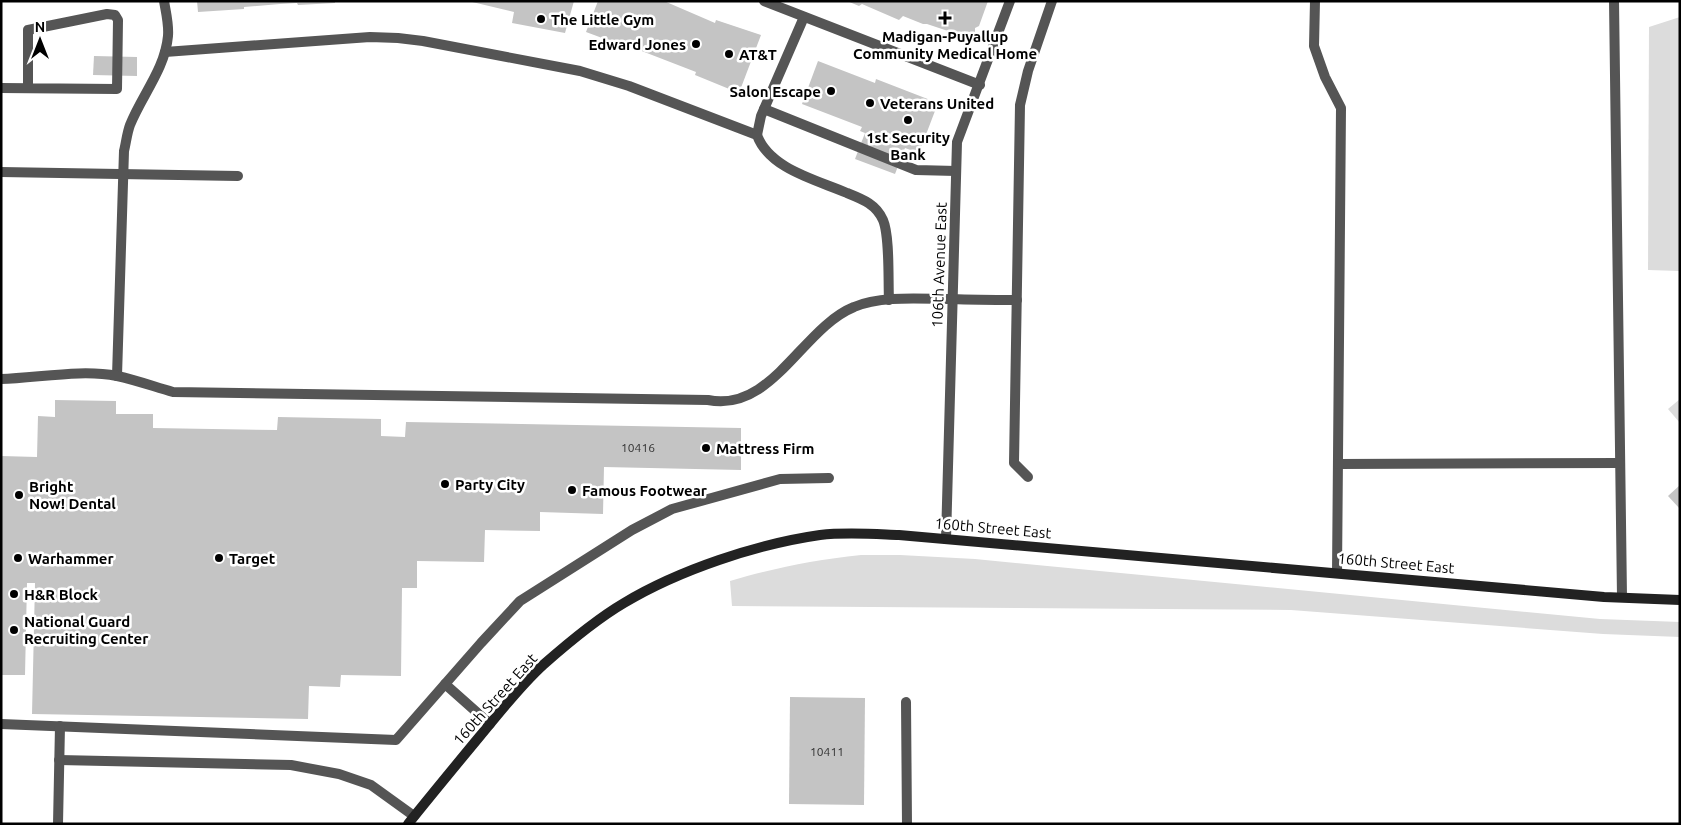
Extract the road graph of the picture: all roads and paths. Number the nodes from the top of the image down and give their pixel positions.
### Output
1 (164, 1) edge
2 (764, 1) edge
3 (1010, 1) edge
4 (1052, 1) edge
5 (1314, 1) edge
6 (1614, 1) edge
7 (804, 17) junction
8 (165, 52) junction
9 (980, 85) junction
10 (1, 88) edge
11 (28, 88) junction
12 (764, 110) junction
13 (757, 135) junction
14 (956, 171) junction
15 (1, 172) edge
16 (123, 174) junction
17 (238, 176) dead end
18 (952, 299) junction
19 (889, 300) junction
20 (1017, 300) junction
21 (117, 376) junction
22 (1, 379) edge
23 (1620, 463) junction
24 (1338, 464) junction
25 (1028, 477) dead end
26 (829, 478) dead end
27 (946, 539) junction
28 (1337, 573) junction
29 (1622, 598) junction
30 (1680, 600) edge
31 (445, 684) junction
32 (906, 702) dead end
33 (1, 724) edge
34 (490, 724) junction
35 (60, 726) junction
36 (59, 760) junction
37 (411, 820) edge
38 (58, 824) edge
39 (907, 824) edge

1 - 8 street
2 - 7 street
3 - 9 street, 106th Avenue East
4 - 20 street
5 - 24 street
6 - 23 street
7 - 9 street
7 - 12 street
8 - 13 street
8 - 16 street
9 - 14 street, 106th Avenue East
10 - 11 street
11 - 11 street
12 - 13 street
12 - 14 street
13 - 19 street
14 - 18 street, 106th Avenue East
15 - 16 street
16 - 17 street
16 - 21 street
18 - 19 street
18 - 20 street
18 - 27 street, 106th Avenue East
19 - 21 street
20 - 25 street
21 - 22 street
23 - 24 street
23 - 29 street
24 - 28 street
26 - 31 street
27 - 28 street, 160th Street East
27 - 34 street, 160th Street East
28 - 29 street, 160th Street East
29 - 30 street, 160th Street East
31 - 34 street
31 - 35 street
32 - 39 street
33 - 35 street
34 - 37 street, 160th Street East
35 - 36 street
36 - 37 street
36 - 38 street

